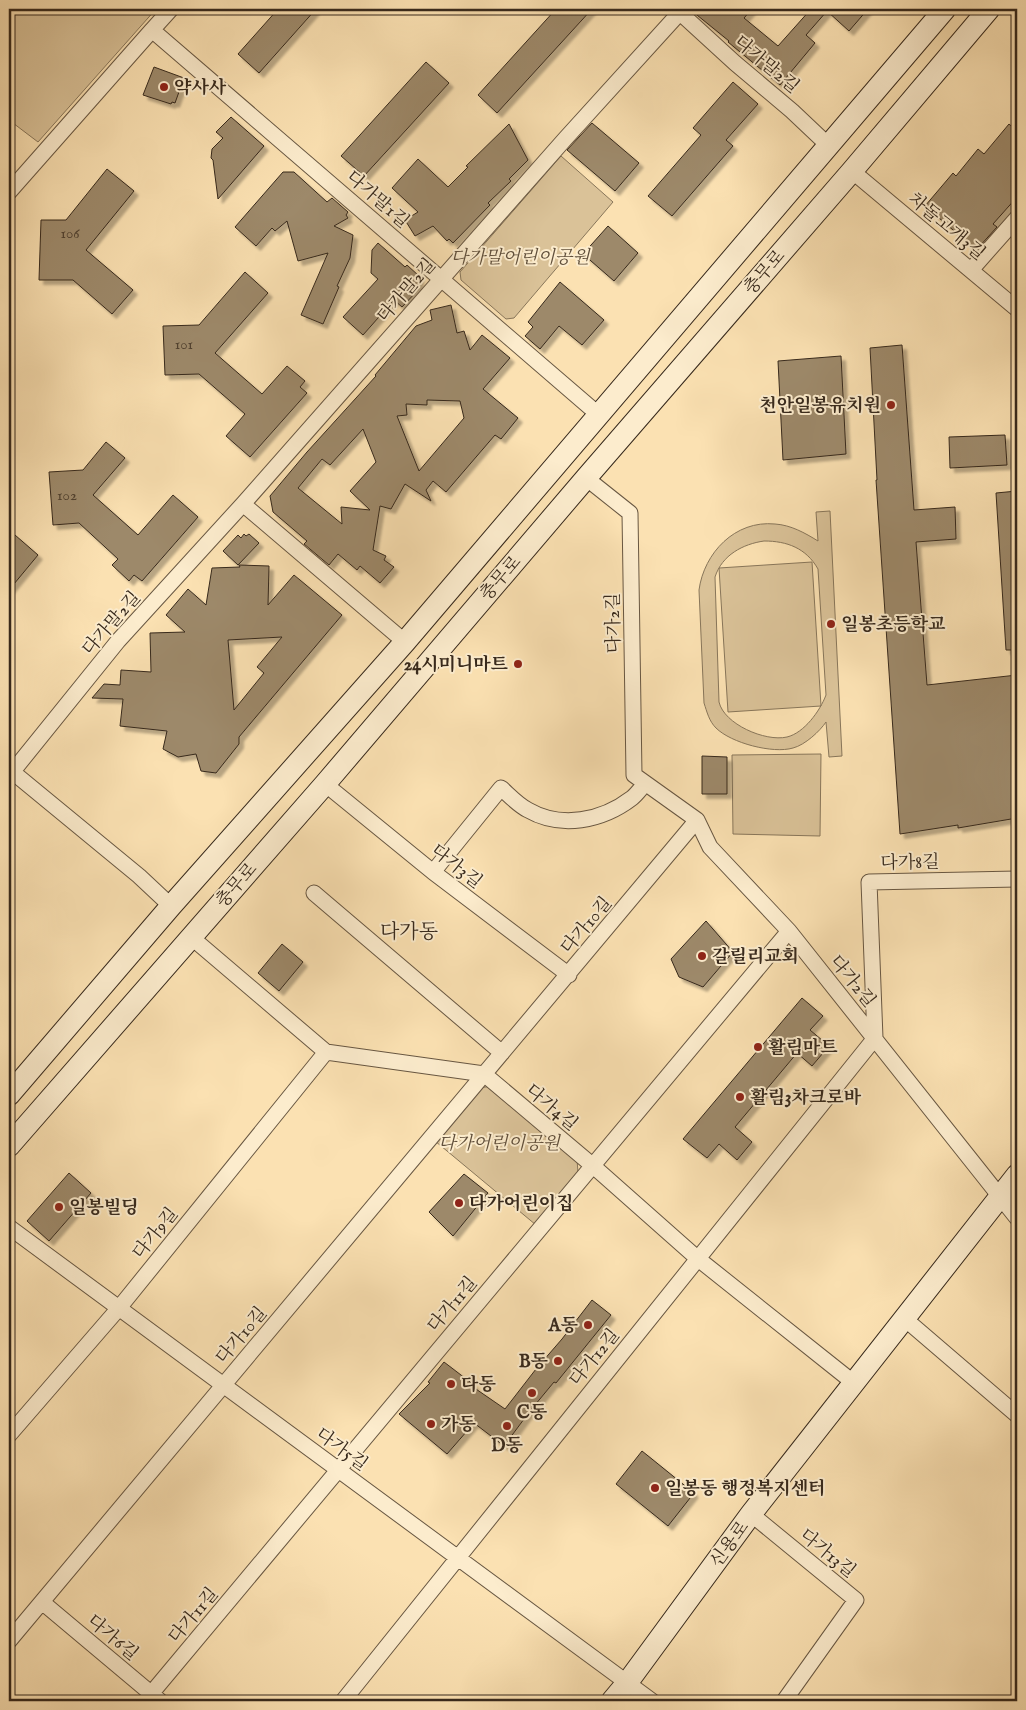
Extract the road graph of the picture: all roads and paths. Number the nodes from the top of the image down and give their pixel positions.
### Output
1 (171, 9) edge
2 (945, 9) edge
3 (989, 9) edge
4 (679, 10) edge
5 (152, 30) junction
6 (829, 146) junction
7 (852, 171) junction
8 (9, 192) edge
9 (1017, 218) edge
10 (971, 270) junction
11 (442, 278) junction
12 (1017, 309) edge
13 (599, 415) junction
14 (586, 478) junction
15 (243, 504) junction
16 (405, 642) junction
17 (10, 772) edge
18 (324, 784) junction
19 (645, 784) junction
20 (697, 820) junction
21 (433, 872) junction
22 (1017, 879) edge
23 (314, 893) dead end
24 (171, 906) junction
25 (789, 931) junction
26 (191, 937) junction
27 (569, 975) junction
28 (875, 1038) junction
29 (326, 1052) junction
30 (502, 1053) junction
31 (484, 1074) junction
32 (9, 1094) edge
33 (9, 1146) edge
34 (592, 1165) junction
35 (1017, 1175) edge
36 (1000, 1198) junction
37 (1017, 1218) edge
38 (9, 1227) edge
39 (697, 1258) junction
40 (119, 1308) junction
41 (905, 1319) junction
42 (854, 1383) junction
43 (224, 1385) junction
44 (1017, 1415) edge
45 (9, 1435) edge
46 (339, 1470) junction
47 (751, 1514) junction
48 (458, 1558) junction
49 (42, 1602) junction
50 (9, 1641) edge
51 (627, 1683) junction
52 (152, 1699) edge
53 (343, 1701) edge
54 (612, 1701) edge
55 (652, 1701) edge
56 (784, 1701) edge

1 - 5 street
2 - 6 main road, 충무로
3 - 7 main road, 충무로
4 - 6 street, 다가말2길
4 - 11 street, 다가말2길
5 - 8 street
5 - 11 street, 다가말1길
6 - 13 main road, 충무로
7 - 10 street, 차돌고개3길
7 - 14 main road, 충무로
9 - 10 street
10 - 12 street, 차돌고개3길
11 - 13 street, 다가말1길
11 - 15 street, 다가말2길
13 - 16 main road, 충무로
14 - 18 main road, 충무로
14 - 19 street, 다가2길
15 - 16 street
15 - 17 street, 다가말2길
16 - 24 main road, 충무로
17 - 24 street, 다가말2길
18 - 21 street, 다가3길
18 - 26 main road, 충무로
19 - 20 street, 다가2길
19 - 21 street
20 - 25 street, 다가2길
20 - 27 street, 다가10길
21 - 27 street, 다가3길
22 - 28 street, 다가8길
23 - 30 street
24 - 32 main road, 충무로
25 - 28 street, 다가2길
25 - 34 street, 다가11길
26 - 29 street
26 - 33 main road, 충무로
27 - 30 street, 다가10길
28 - 36 street, 다가2길
28 - 39 street, 다가12길
29 - 31 street
29 - 40 street, 다가9길
30 - 31 street, 다가10길
31 - 34 street, 다가4길
31 - 43 street, 다가10길
34 - 39 street, 다가4길
34 - 46 street, 다가11길
35 - 36 main road, 신용로
36 - 37 street, 다가2길
36 - 41 main road, 신용로
38 - 40 street, 다가5길
39 - 42 street, 다가4길
39 - 48 street, 다가12길
40 - 43 street, 다가5길
40 - 45 street, 다가9길
41 - 42 main road, 신용로
41 - 44 street
42 - 47 main road, 신용로
43 - 46 street, 다가5길
43 - 49 street, 다가10길
46 - 48 street, 다가5길
46 - 52 street, 다가11길
47 - 51 main road, 신용로
47 - 56 street, 다가13길
48 - 51 street, 다가5길
48 - 53 street, 다가12길
49 - 50 street, 다가10길
49 - 52 street, 다가6길
51 - 54 main road, 신용로
51 - 55 street, 다가5길

